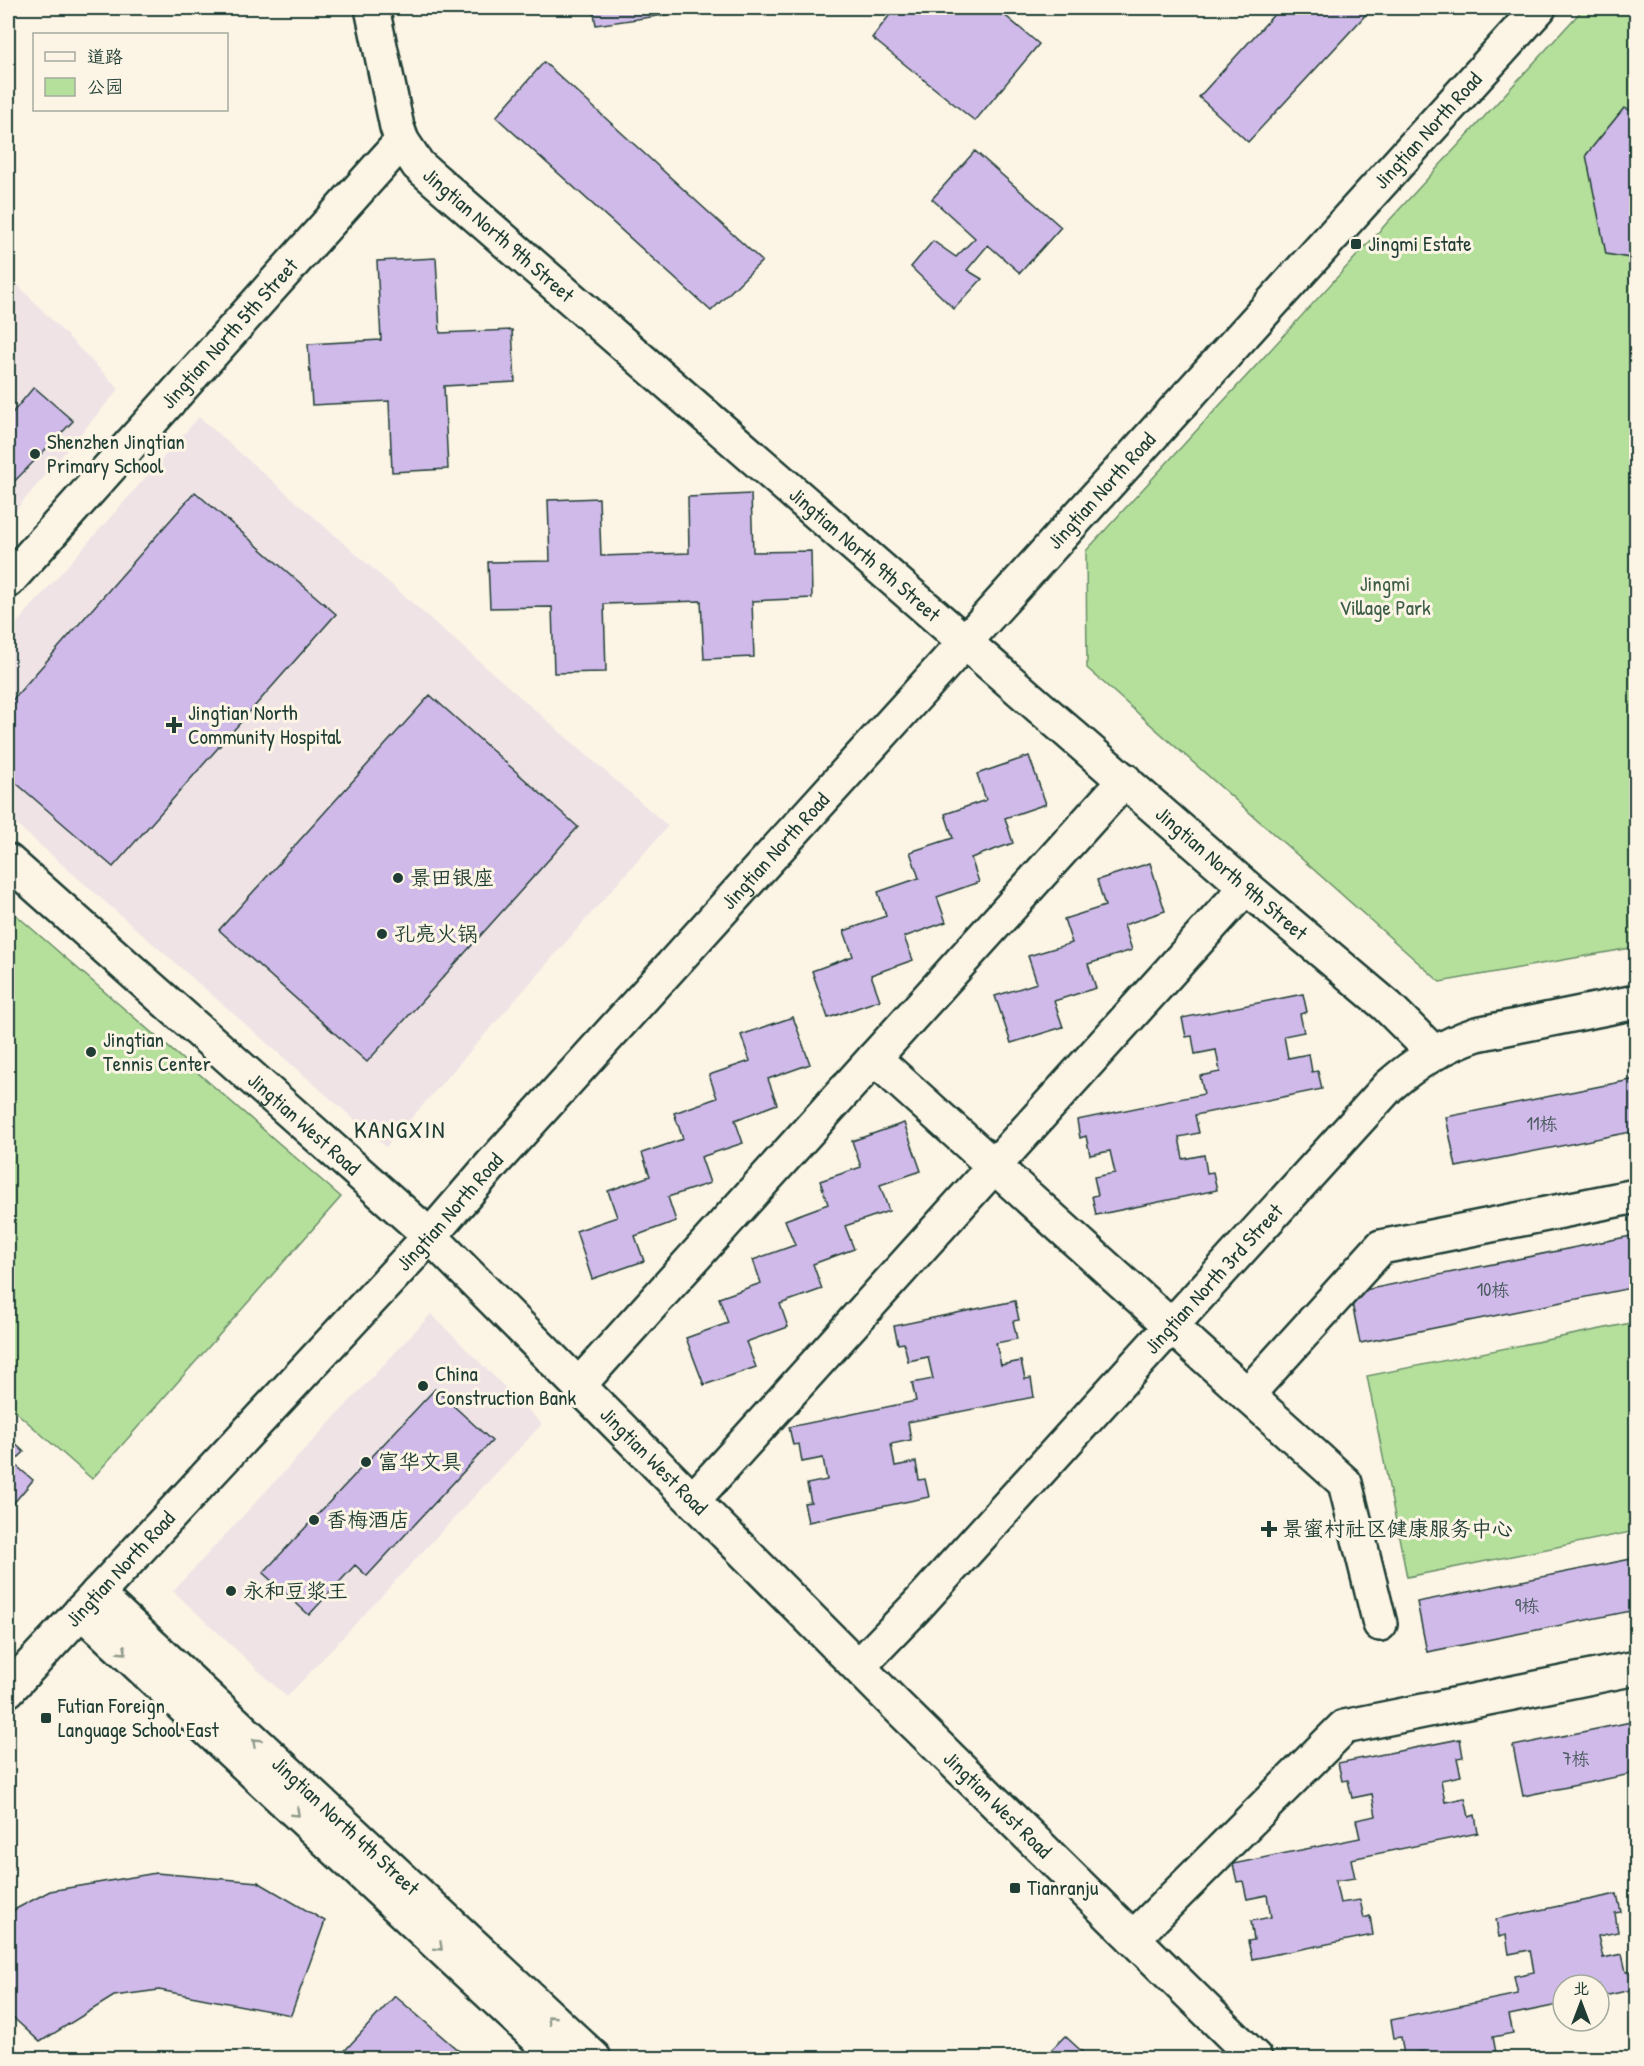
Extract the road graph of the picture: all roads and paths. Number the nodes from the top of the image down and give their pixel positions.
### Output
1 (372, 8) edge
2 (1539, 8) edge
3 (402, 141) junction
4 (8, 581) edge
5 (964, 641) junction
6 (1125, 780) junction
7 (8, 861) edge
8 (1246, 887) junction
9 (1636, 1002) edge
10 (1434, 1053) junction
11 (874, 1058) junction
12 (994, 1166) junction
13 (1636, 1196) edge
14 (430, 1236) junction
15 (1171, 1326) junction
16 (579, 1385) junction
17 (1247, 1395) junction
18 (693, 1500) junction
19 (89, 1602) junction
20 (1380, 1624) dead end
21 (859, 1666) junction
22 (1636, 1668) edge
23 (8, 1690) edge
24 (1132, 1938) junction
25 (559, 2058) edge
26 (594, 2058) edge
27 (1254, 2058) edge

1 - 3 street, Jingtian North 9th Street
2 - 5 street, Jingtian North Road
3 - 4 street, Jingtian North 5th Street
3 - 5 street, Jingtian North 9th Street
5 - 6 street, Jingtian North 9th Street
5 - 14 street, Jingtian North Road
6 - 8 street, Jingtian North 9th Street
6 - 11 street
7 - 14 street, Jingtian West Road
8 - 10 street, Jingtian North 9th Street
8 - 12 street
9 - 10 street, Jingtian North 3rd Street
10 - 15 street, Jingtian North 3rd Street
11 - 12 street
11 - 16 street
12 - 15 street
12 - 18 street
13 - 17 street
14 - 16 street, Jingtian West Road
14 - 19 street, Jingtian North Road
15 - 17 street
15 - 21 street, Jingtian North 3rd Street
16 - 18 street, Jingtian West Road
17 - 20 street
18 - 21 street, Jingtian West Road
19 - 23 street, Jingtian North Road
19 -> 25 street, Jingtian North 4th Street
26 -> 19 street, Jingtian North 4th Street
21 - 24 street, Jingtian West Road
22 - 24 street
24 - 27 street, Jingtian West Road

